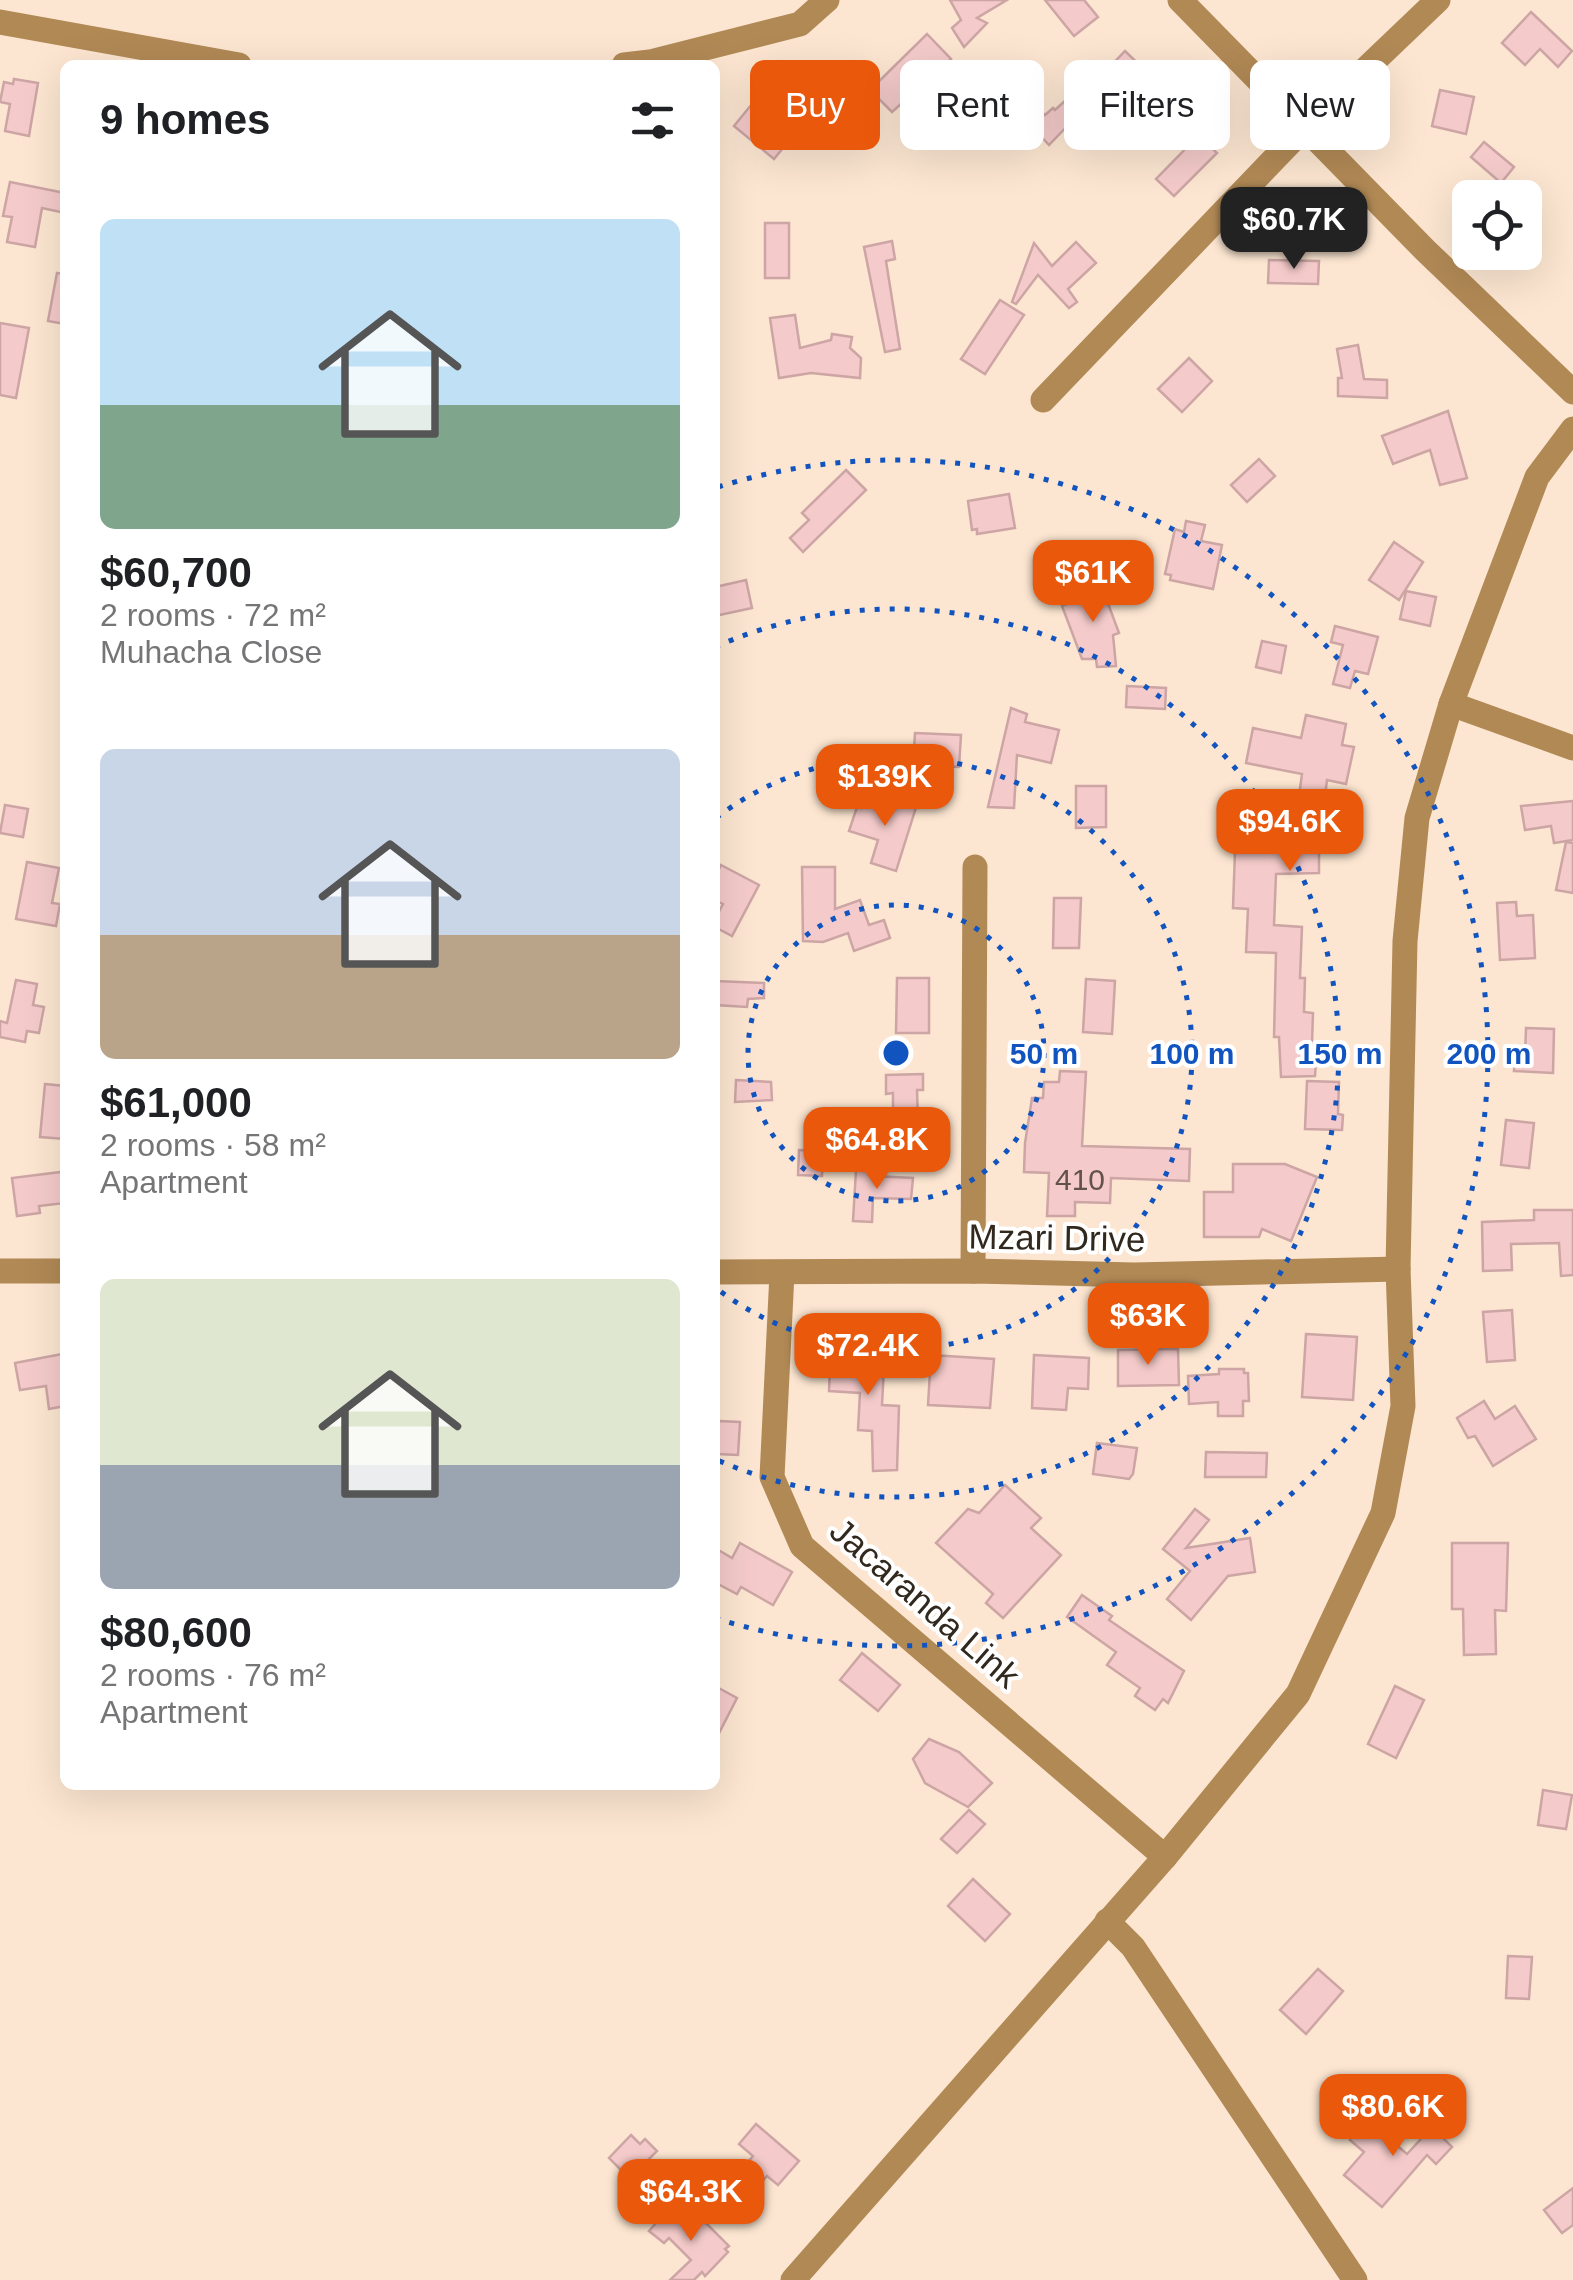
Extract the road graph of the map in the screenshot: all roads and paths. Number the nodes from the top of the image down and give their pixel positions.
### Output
1 (827, 0) edge
2 (1180, 0) edge
3 (1438, 0) edge
4 (0, 22) edge
5 (211, 60) edge
6 (657, 60) edge
7 (1375, 60) edge
8 (1250, 70) edge
9 (1283, 150) edge
10 (1329, 150) edge
11 (1573, 392) edge
12 (1043, 400) dead end
13 (1573, 429) edge
14 (1452, 704) junction
15 (1573, 748) edge
16 (975, 867) dead end
17 (1398, 1270) junction
18 (0, 1271) edge
19 (60, 1271) edge
20 (973, 1271) junction
21 (720, 1272) edge
22 (782, 1273) junction
23 (1165, 1857) junction
24 (1107, 1921) junction
25 (793, 2280) edge
26 (1355, 2280) edge

1 - 6 street
2 - 8 street
3 - 7 street
4 - 5 street
9 - 12 street
10 - 11 street
13 - 14 street
14 - 15 street
14 - 17 street
16 - 20 street
17 - 20 street, Mzari Drive
17 - 23 street
18 - 19 street
20 - 22 street, Mzari Drive
21 - 22 street, Mzari Drive
22 - 23 street, Jacaranda Link
23 - 24 street
24 - 25 street
24 - 26 street

